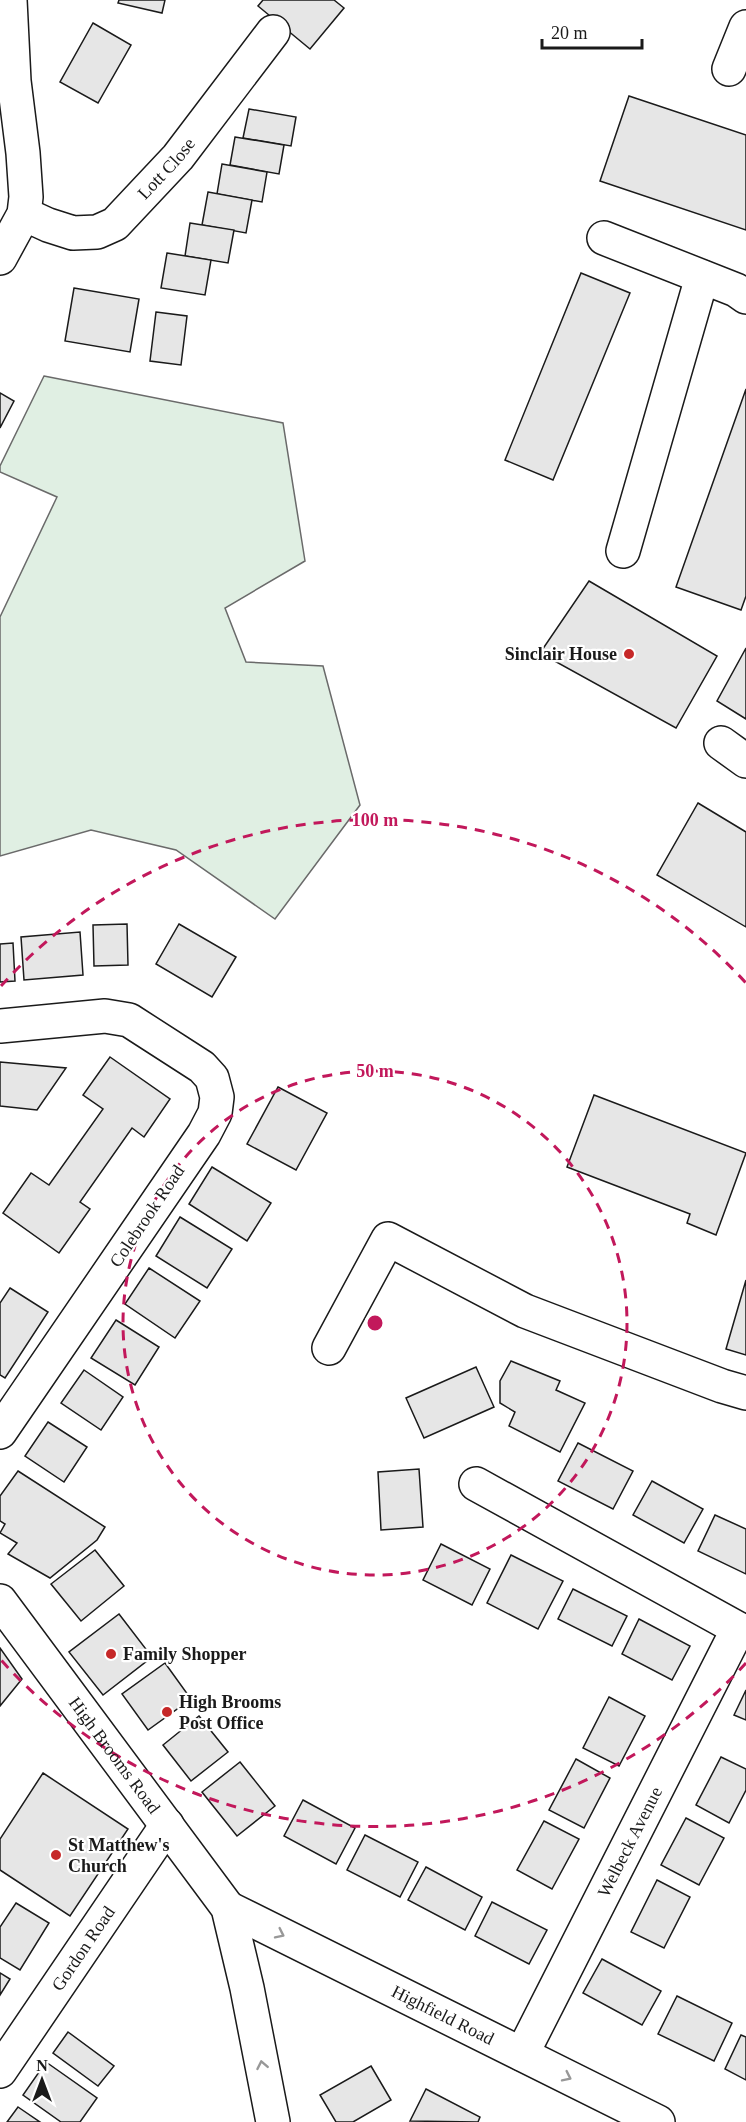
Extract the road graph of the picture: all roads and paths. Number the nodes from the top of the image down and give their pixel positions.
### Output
1 (10, 0) edge
2 (746, 27) edge
3 (273, 32) dead end
4 (729, 69) dead end
5 (24, 214) junction
6 (604, 238) dead end
7 (0, 258) edge
8 (702, 277) junction
9 (746, 297) edge
10 (623, 551) dead end
11 (0, 1026) edge
12 (329, 1348) dead end
13 (746, 1393) edge
14 (0, 1432) edge
15 (476, 1484) dead end
16 (0, 1601) edge
17 (742, 1631) edge
18 (167, 1826) junction
19 (228, 1908) junction
20 (522, 2055) junction
21 (0, 2071) edge
22 (273, 2122) edge
23 (658, 2122) edge

1 - 5 street
2 - 4 street
3 - 5 street, Lott Close
5 - 7 street
6 - 8 street
8 - 9 street
8 - 10 street
11 - 14 street, Colebrook Road
12 - 13 street
15 - 17 street, Welbeck Avenue
16 - 18 street, High Brooms Road
17 - 20 street, Welbeck Avenue
18 - 19 street, High Brooms Road
18 - 21 street, Gordon Road
19 -> 20 street, Highfield Road
22 -> 19 street, High Brooms Road
20 -> 23 street, Highfield Road

